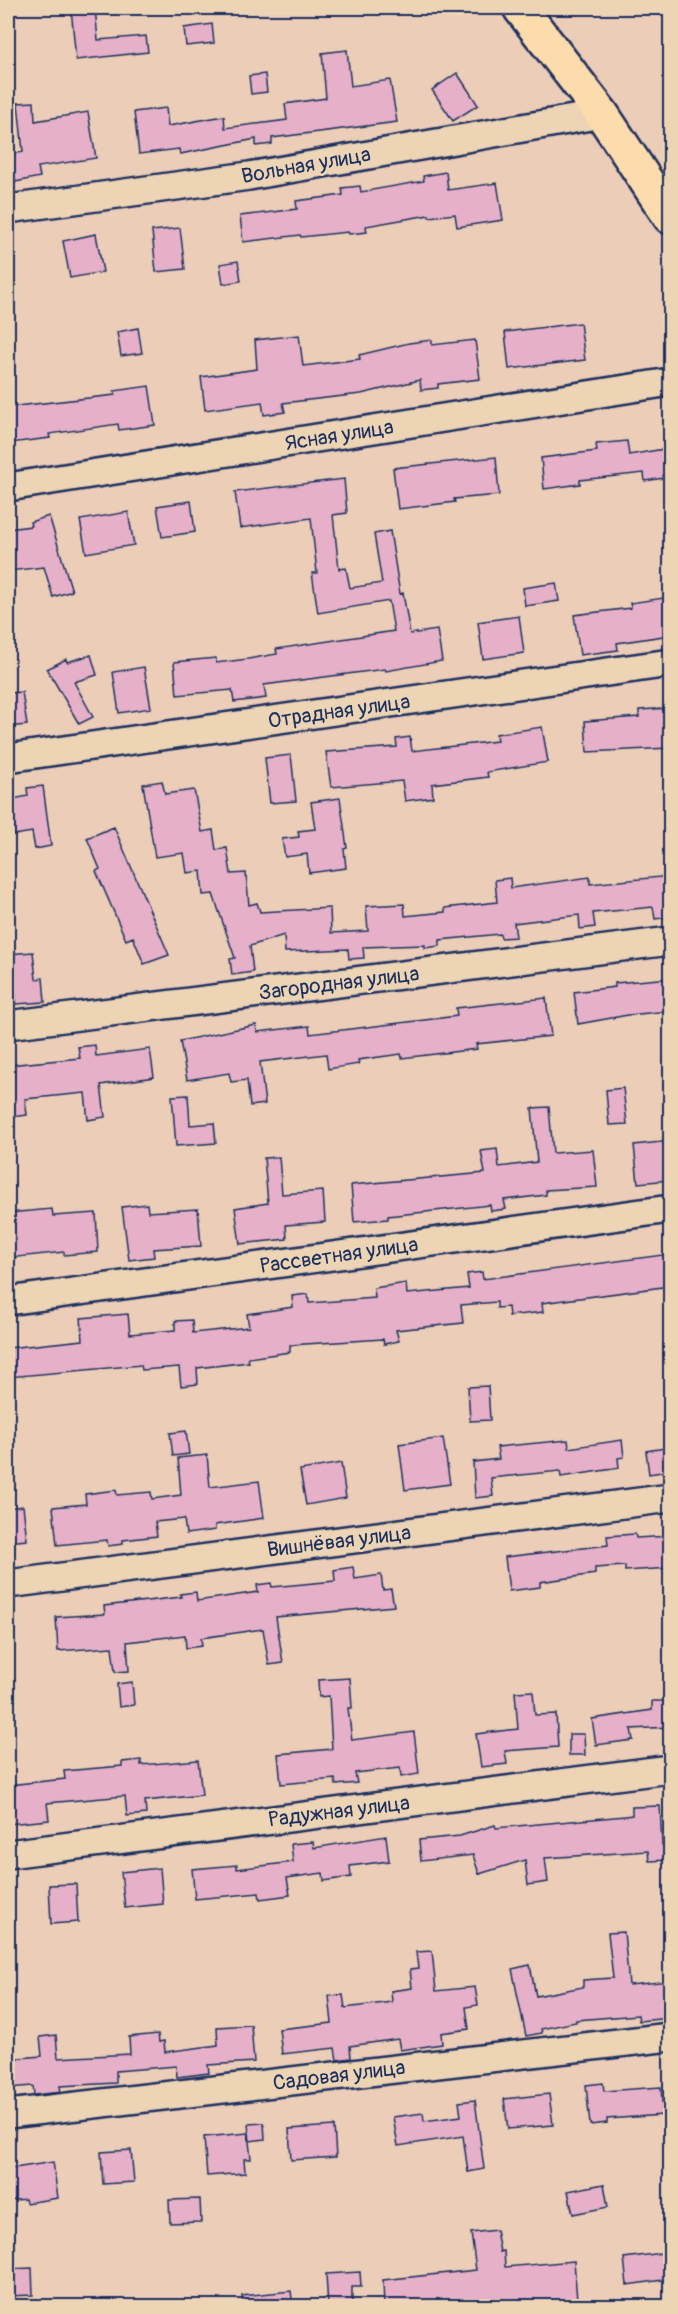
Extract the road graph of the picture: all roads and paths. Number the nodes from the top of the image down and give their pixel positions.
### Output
1 (520, 8) edge
2 (602, 114) junction
3 (8, 208) edge
4 (670, 217) edge
5 (670, 382) edge
6 (8, 487) edge
7 (670, 663) edge
8 (8, 758) edge
9 (670, 941) edge
10 (8, 1025) edge
11 (670, 1209) edge
12 (8, 1301) edge
13 (670, 1498) edge
14 (8, 1584) edge
15 (670, 1769) edge
16 (8, 1854) edge
17 (670, 2037) edge
18 (8, 2114) edge

1 - 2 main road
2 - 3 street, Вольная улица
2 - 4 main road
5 - 6 street, Ясная улица
7 - 8 street, Отрадная улица
9 - 10 street, Загородная улица
11 - 12 street, Рассветная улица
13 - 14 street, Вишнёвая улица
15 - 16 street, Радужная улица
17 - 18 street, Садовая улица

